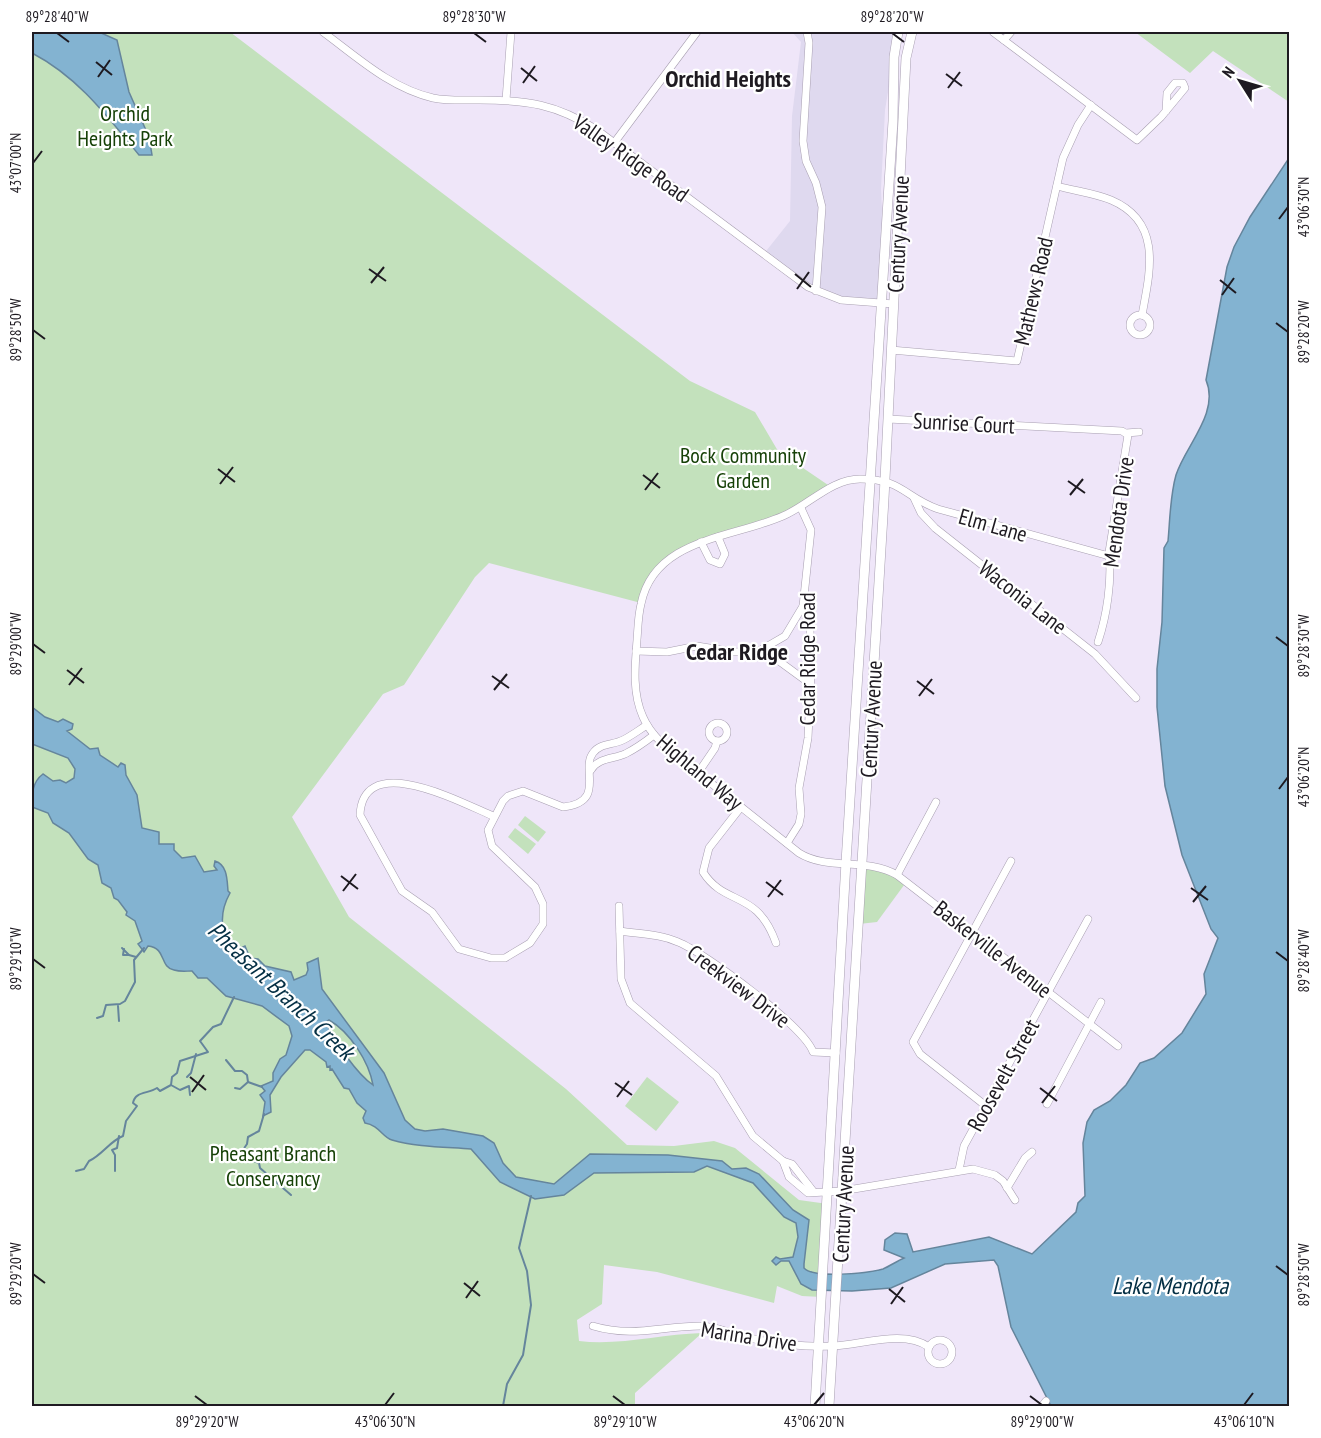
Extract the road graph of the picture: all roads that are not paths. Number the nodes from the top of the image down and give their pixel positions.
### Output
1 (323, 32) edge
2 (511, 32) edge
3 (697, 32) edge
4 (807, 32) edge
5 (898, 32) edge
6 (912, 32) edge
7 (993, 32) edge
8 (1011, 32) edge
9 (1004, 40) junction
10 (506, 100) junction
11 (1091, 105) junction
12 (1166, 111) dead end
13 (614, 143) junction
14 (1057, 186) junction
15 (816, 291) junction
16 (881, 303) junction
17 (894, 304) junction
18 (1142, 315) dead end
19 (891, 350) junction
20 (888, 419) junction
21 (1040, 427) joint
22 (1139, 432) dead end
23 (1126, 433) junction
24 (870, 479) junction
25 (884, 481) junction
26 (913, 495) junction
27 (801, 508) junction
28 (718, 537) junction
29 (701, 542) junction
30 (1109, 556) junction
31 (803, 606) junction
32 (1098, 642) dead end
33 (636, 651) junction
34 (759, 651) junction
35 (809, 683) junction
36 (1136, 698) dead end
37 (647, 724) junction
38 (654, 735) junction
39 (717, 741) dead end
40 (591, 770) junction
41 (698, 773) junction
42 (936, 802) dead end
43 (741, 807) junction
44 (493, 816) junction
45 (787, 843) junction
46 (1011, 861) dead end
47 (846, 862) junction
48 (862, 864) junction
49 (897, 874) junction
50 (619, 906) dead end
51 (1088, 919) dead end
52 (620, 932) junction
53 (972, 934) junction
54 (776, 943) dead end
55 (1048, 993) junction
56 (1101, 1002) dead end
57 (1089, 1024) junction
58 (1118, 1046) dead end
59 (836, 1053) junction
60 (1047, 1104) dead end
61 (986, 1106) junction
62 (1032, 1152) dead end
63 (959, 1170) junction
64 (1007, 1188) junction
65 (828, 1191) junction
66 (842, 1191) junction
67 (1015, 1200) dead end
68 (593, 1326) dead end
69 (819, 1346) junction
70 (834, 1346) junction
71 (929, 1347) dead end
72 (815, 1407) edge
73 (829, 1407) edge

1 - 10 street, Valley Ridge Road
2 - 10 street
3 - 13 street
4 - 15 street
5 - 16 main road, Century Avenue
6 - 17 main road, Century Avenue
7 - 9 street
8 - 9 street
9 - 11 street
10 - 13 street, Valley Ridge Road
11 - 12 street
11 - 14 street, Mathews Road
13 - 15 street, Valley Ridge Road
14 - 18 street
14 - 19 street, Mathews Road
15 - 16 street, Valley Ridge Road
16 - 17 street, Valley Ridge Road
16 - 24 main road, Century Avenue
17 - 19 main road, Century Avenue
19 - 20 main road, Century Avenue
20 - 21 street, Sunrise Court
20 - 25 main road, Century Avenue
21 - 23 street, Mendota Drive
22 - 23 street
23 - 30 street, Mendota Drive
24 - 25 street, Highland Way
24 - 27 street, Highland Way
24 - 47 main road, Century Avenue
25 - 26 street, Elm Lane
25 - 48 main road, Century Avenue
26 - 30 street, Elm Lane
26 - 36 street, Waconia Lane
27 - 28 street, Highland Way
27 - 31 street, Cedar Ridge Road
28 - 29 street, Highland Way
28 - 29 street
29 - 33 street, Highland Way
30 - 32 street, Mendota Drive
31 - 34 street
31 - 35 street, Cedar Ridge Road
33 - 34 street
33 - 37 street, Highland Way
34 - 35 street
35 - 45 street, Cedar Ridge Road
37 - 38 street, Highland Way
37 - 40 street
38 - 40 street
38 - 41 street, Highland Way
39 - 41 street
40 - 44 street
41 - 43 street, Highland Way
42 - 49 street
43 - 45 street, Highland Way
43 - 54 street
44 - 44 street
45 - 47 street, Highland Way
46 - 53 street
47 - 48 street, Highland Way
47 - 59 main road, Century Avenue
48 - 49 street, Baskerville Avenue
48 - 66 main road, Century Avenue
49 - 53 street, Baskerville Avenue
50 - 52 street
51 - 55 street, Roosevelt Street
52 - 59 street, Creekview Drive
52 - 65 street
53 - 55 street, Baskerville Avenue
53 - 61 street
55 - 57 street, Baskerville Avenue
55 - 61 street, Roosevelt Street
56 - 57 street
57 - 58 street, Baskerville Avenue
57 - 60 street
59 - 65 main road, Century Avenue
61 - 63 street, Roosevelt Street
62 - 64 street
63 - 64 street
63 - 66 street
64 - 67 street
65 - 66 street
65 - 69 main road, Century Avenue
66 - 70 main road, Century Avenue
68 - 69 street, Marina Drive
69 - 70 street, Marina Drive
69 - 72 main road, Century Avenue
70 - 71 street, Marina Drive
70 - 73 main road, Century Avenue

